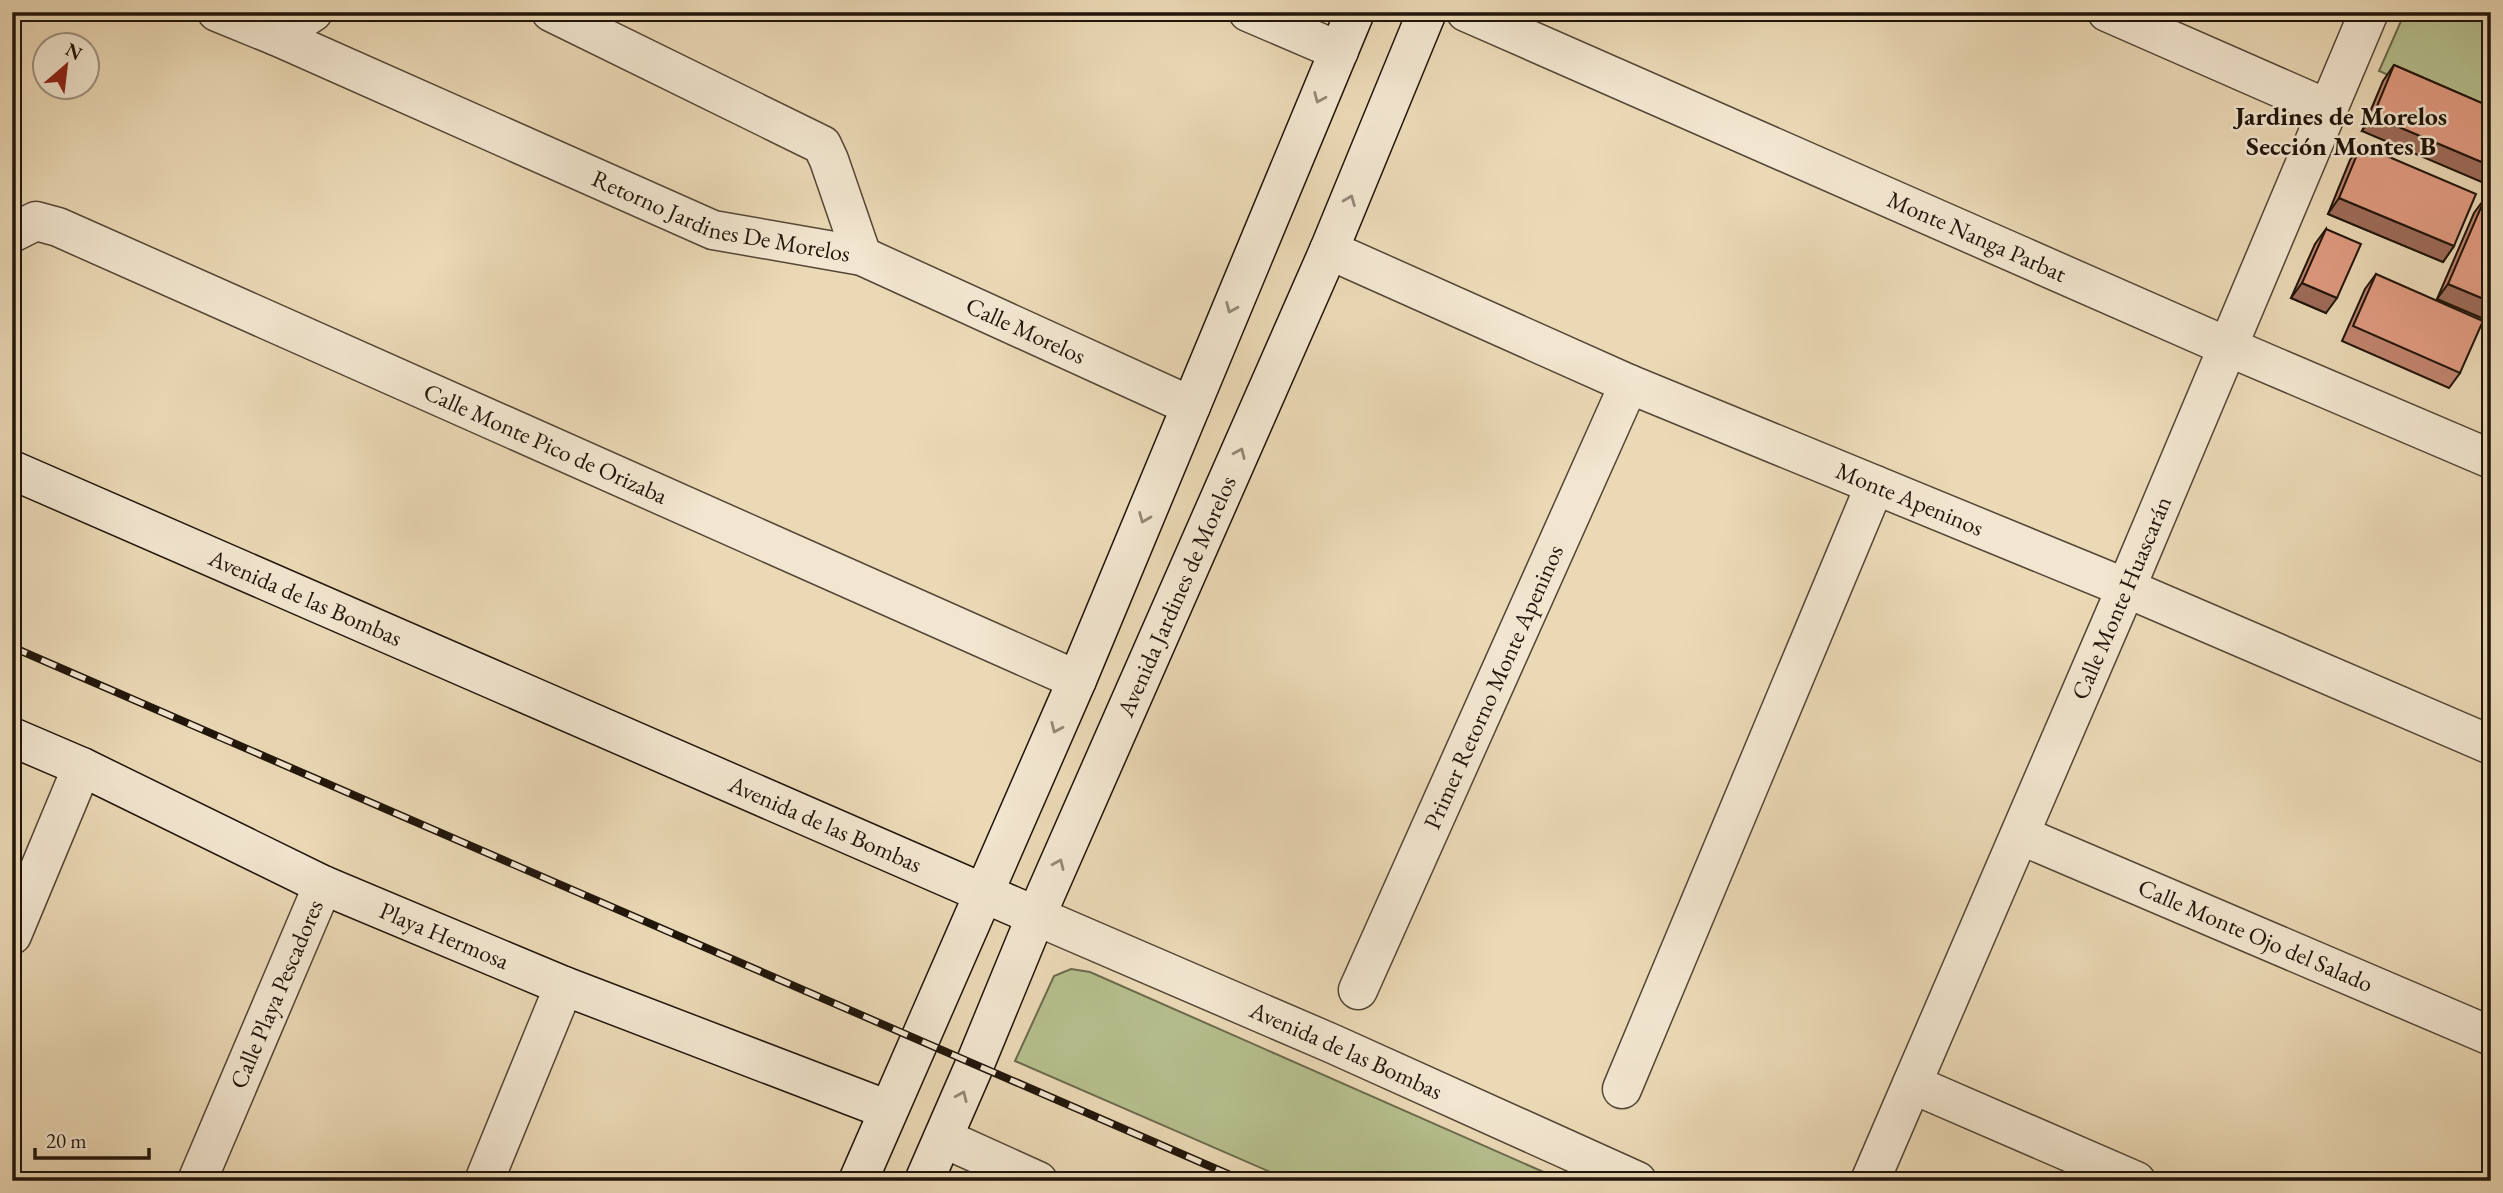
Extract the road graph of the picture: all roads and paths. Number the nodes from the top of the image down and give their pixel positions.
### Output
1 (217, 12) edge
2 (313, 12) edge
3 (551, 12) edge
4 (1248, 12) edge
5 (1355, 12) edge
6 (1427, 12) edge
7 (1466, 12) edge
8 (2107, 12) edge
9 (2369, 12) edge
10 (276, 36) junction
11 (1339, 51) junction
12 (2328, 109) junction
13 (12, 233) edge
14 (1329, 250) junction
15 (862, 256) junction
16 (2226, 346) junction
17 (1629, 384) junction
18 (1191, 405) junction
19 (2491, 459) edge
20 (12, 470) edge
21 (1875, 485) junction
22 (2126, 588) junction
23 (1077, 680) junction
24 (12, 737) edge
25 (2491, 745) edge
26 (82, 767) junction
27 (2020, 835) junction
28 (323, 885) junction
29 (983, 892) junction
30 (1036, 916) junction
31 (12, 935) edge
32 (564, 986) junction
33 (1358, 990) dead end
34 (2491, 1036) edge
35 (1912, 1084) junction
36 (1622, 1089) dead end
37 (888, 1110) junction
38 (943, 1138) junction
39 (197, 1181) edge
40 (484, 1181) edge
41 (858, 1181) edge
42 (924, 1181) edge
43 (1038, 1181) edge
44 (1637, 1181) edge
45 (1870, 1181) edge
46 (2136, 1181) edge

1 - 10 street, Retorno Jardines De Morelos
2 - 10 street
3 - 15 street, Retorno Jardines De Morelos
4 - 11 street
5 - 11 street
14 -> 6 street, Avenida Jardines de Morelos
7 - 16 street, Monte Nanga Parbat
8 - 12 street
9 - 12 street, Calle Monte Huascarán
10 - 15 street, Retorno Jardines De Morelos
11 -> 18 street
12 - 16 street, Calle Monte Huascarán
13 - 23 street, Calle Monte Pico de Orizaba
14 - 17 street, Monte Apeninos
30 -> 14 street, Avenida Jardines de Morelos
15 - 18 street, Calle Morelos
16 - 19 street, Monte Nanga Parbat
16 - 22 street, Calle Monte Huascarán
17 - 21 street, Monte Apeninos
17 - 33 street, Primer Retorno Monte Apeninos
18 -> 23 street
20 - 29 street, Avenida de las Bombas
21 - 22 street, Monte Apeninos
21 - 36 street
22 - 25 street, Monte Apeninos
22 - 27 street, Calle Monte Huascarán
23 -> 29 street
24 - 26 street, Playa Hermosa
26 - 28 street, Playa Hermosa
26 - 31 street
27 - 34 street, Calle Monte Ojo del Salado
27 - 35 street, Calle Monte Huascarán
28 - 32 street, Playa Hermosa
28 - 39 street, Calle Playa Pescadores
29 - 30 street, Avenida de las Bombas
29 - 37 street
38 -> 30 street, Avenida Jardines de Morelos
30 - 44 street, Avenida de las Bombas
32 - 37 street, Playa Hermosa
32 - 40 street
35 - 45 street, Calle Monte Huascarán
35 - 46 street
37 - 41 street
38 - 42 street, Avenida Jardines de Morelos
38 - 43 street

